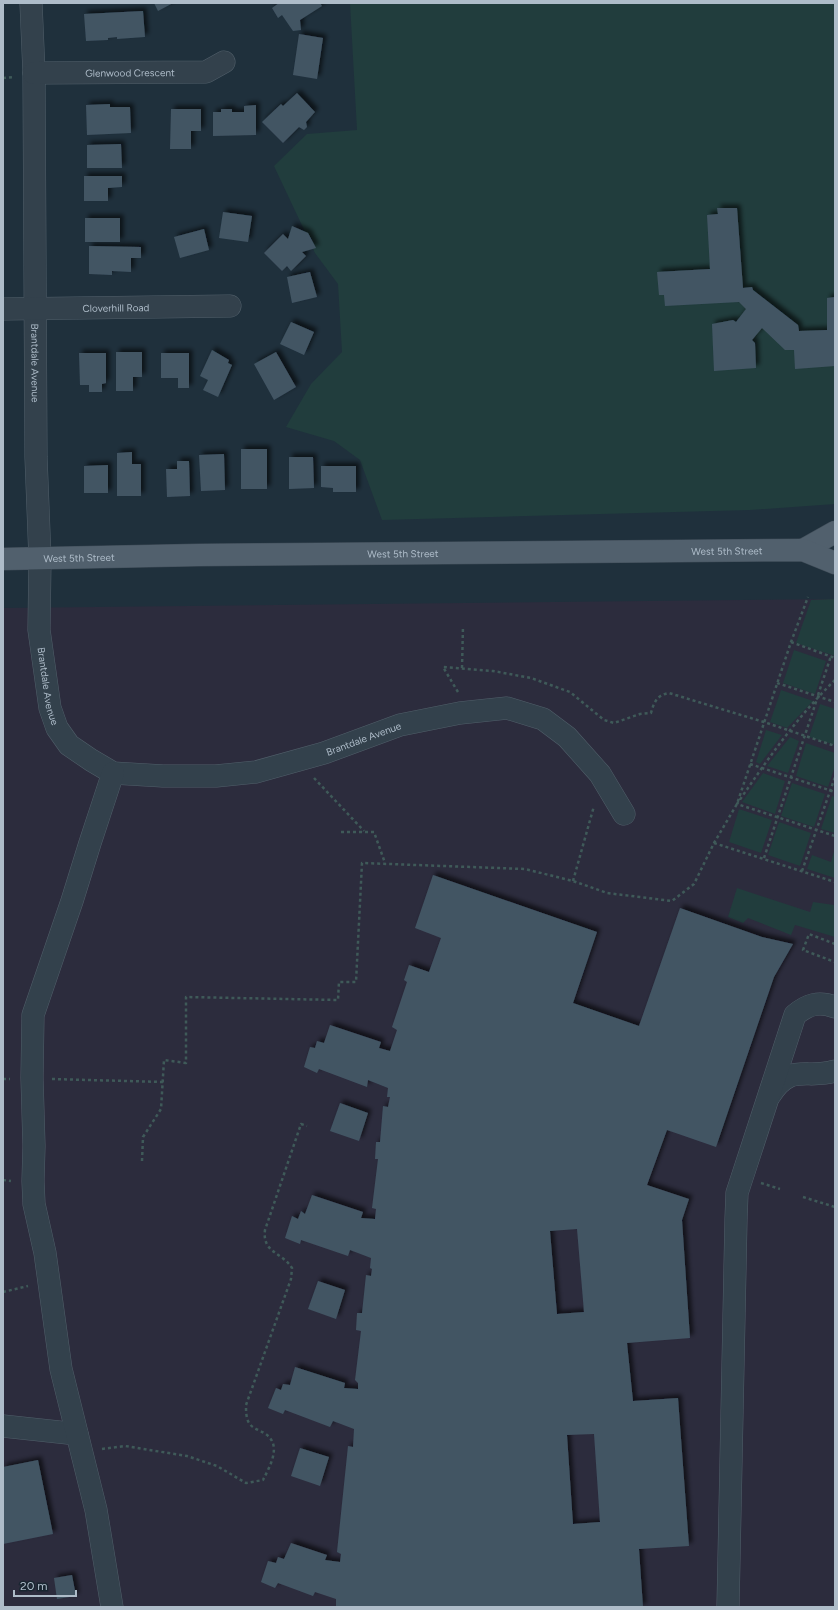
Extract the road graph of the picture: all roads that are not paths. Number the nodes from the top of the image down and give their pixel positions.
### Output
1 (31, 3) edge
2 (224, 62) dead end
3 (34, 74) junction
4 (230, 306) dead end
5 (3, 309) edge
6 (35, 309) junction
7 (835, 532) edge
8 (803, 550) junction
9 (40, 558) junction
10 (3, 559) edge
11 (835, 563) edge
12 (114, 773) junction
13 (624, 814) dead end
14 (835, 1007) edge
15 (835, 1071) edge
16 (768, 1097) junction
17 (3, 1426) edge
18 (79, 1443) junction
19 (112, 1607) edge
20 (728, 1607) edge

1 - 3 street, Brantdale Avenue
2 - 3 street, Glenwood Crescent
3 - 6 street, Brantdale Avenue
4 - 6 street, Cloverhill Road
5 - 6 street, Cloverhill Road
6 - 9 street, Brantdale Avenue
7 - 8 main road, West 5th Street
8 - 9 main road, West 5th Street
8 - 11 main road, West 5th Street
9 - 10 main road, West 5th Street
9 - 12 street, Brantdale Avenue
12 - 13 street, Brantdale Avenue
12 - 18 street
14 - 16 street
15 - 16 street
16 - 20 street
17 - 18 street
18 - 19 street

